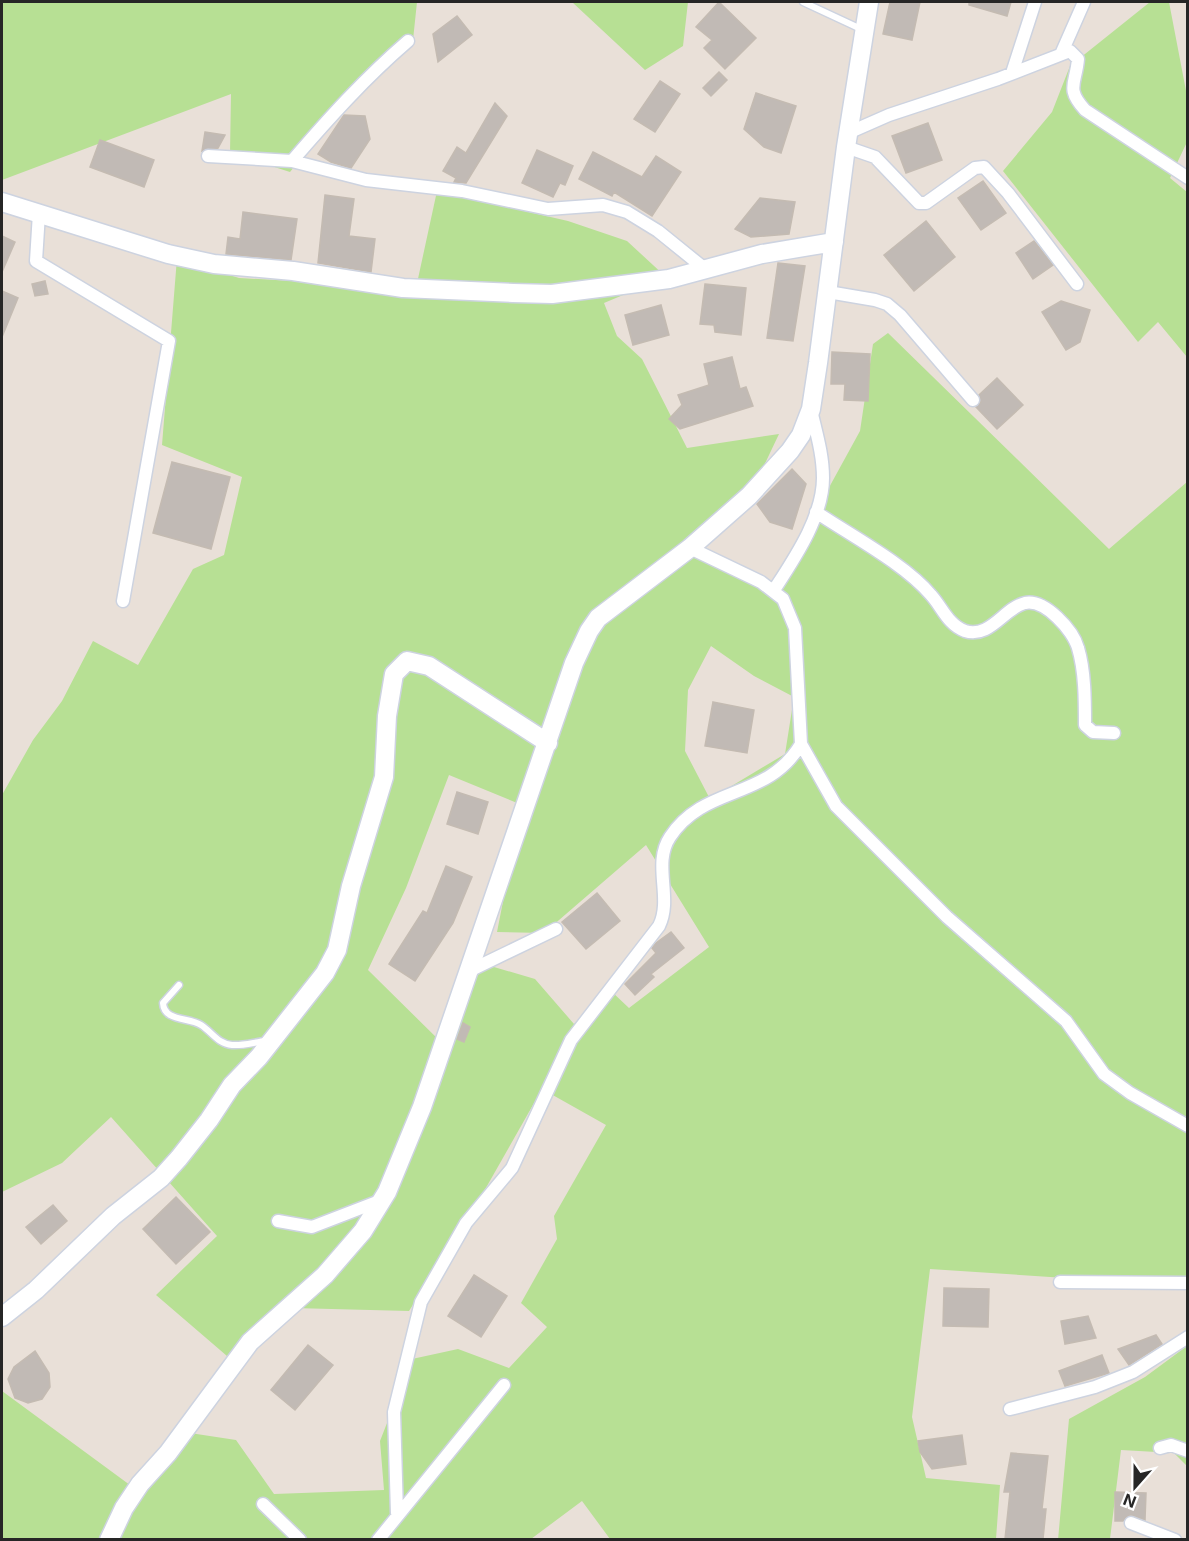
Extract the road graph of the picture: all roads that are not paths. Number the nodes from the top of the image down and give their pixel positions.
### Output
1 (803, 2) edge
2 (869, 2) edge
3 (1035, 2) edge
4 (1084, 2) edge
5 (864, 30) junction
6 (408, 41) dead end
7 (1062, 52) junction
8 (1012, 73) junction
9 (847, 140) junction
10 (208, 156) dead end
11 (292, 161) junction
12 (1188, 178) edge
13 (2, 202) edge
14 (39, 213) junction
15 (834, 242) junction
16 (705, 269) junction
17 (1077, 284) dead end
18 (828, 292) junction
19 (973, 400) dead end
20 (811, 409) junction
21 (816, 512) junction
22 (690, 548) junction
23 (774, 590) junction
24 (123, 601) dead end
25 (1114, 733) dead end
26 (548, 743) junction
27 (801, 744) junction
28 (556, 929) dead end
29 (469, 971) junction
30 (179, 985) dead end
31 (272, 1041) junction
32 (1188, 1126) edge
33 (383, 1200) junction
34 (278, 1221) dead end
35 (1060, 1282) dead end
36 (1188, 1283) edge
37 (2, 1317) edge
38 (1188, 1337) edge
39 (504, 1384) dead end
40 (1010, 1409) dead end
41 (1160, 1448) dead end
42 (1188, 1451) edge
43 (263, 1504) dead end
44 (398, 1513) junction
45 (1131, 1523) dead end
46 (109, 1539) edge
47 (300, 1539) edge
48 (378, 1539) edge
49 (1175, 1539) edge

1 - 5 lane
2 - 5 street
3 - 8 street
4 - 7 street
5 - 9 street
6 - 11 street
7 - 8 street
7 - 12 street
8 - 9 street
9 - 15 street
9 - 17 street
10 - 11 street
11 - 16 street
13 - 14 street
14 - 16 street
14 - 24 street
15 - 16 street
15 - 18 street
18 - 19 street
18 - 20 street
20 - 21 street
20 - 22 street
21 - 23 street
21 - 25 street
22 - 23 street
22 - 26 street
23 - 27 street
26 - 29 street
26 - 31 street
27 - 32 street
27 - 44 street
28 - 29 street
29 - 33 street
30 - 31 lane
31 - 37 street
33 - 34 street
33 - 46 street
35 - 36 street
38 - 40 street
39 - 44 street
41 - 42 street
43 - 47 street
44 - 48 street
45 - 49 street

